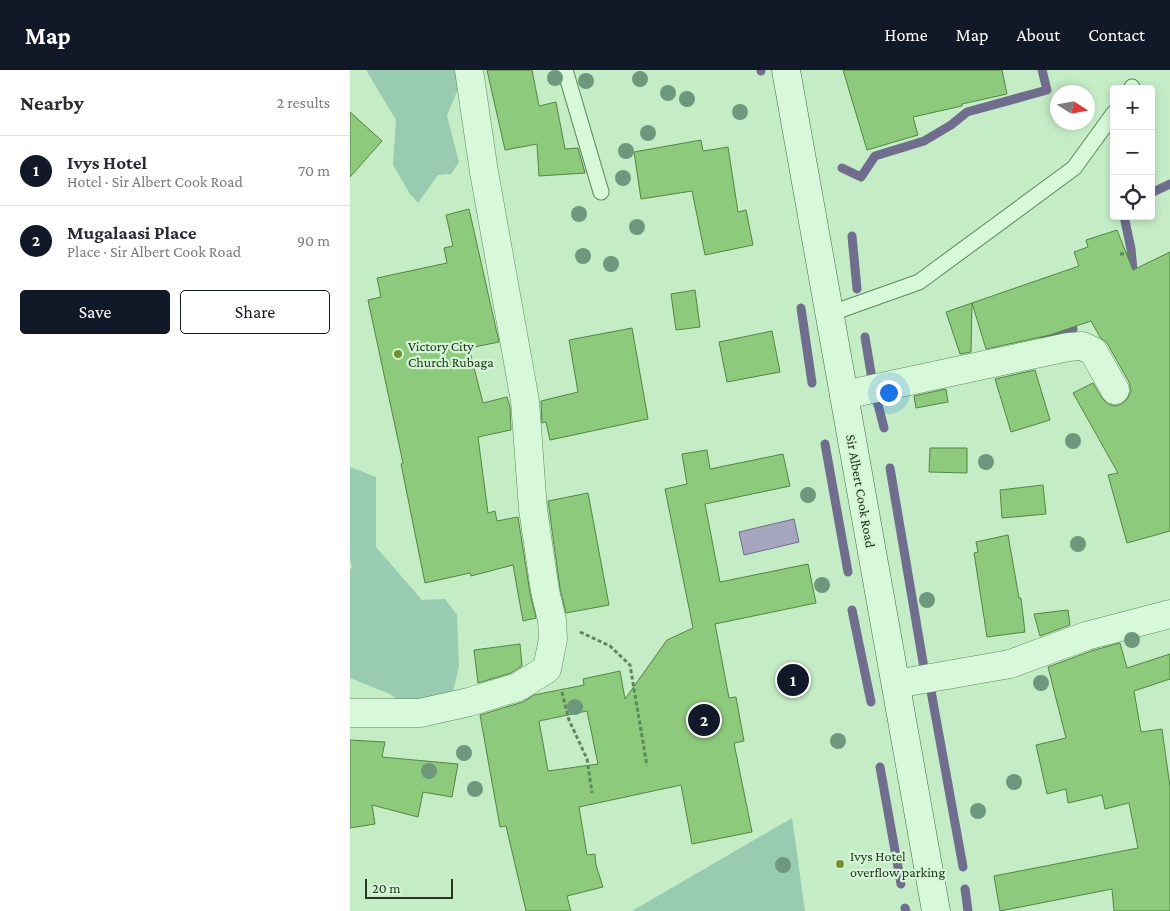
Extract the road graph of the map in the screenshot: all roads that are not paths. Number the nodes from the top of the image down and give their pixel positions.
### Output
1 (469, 70) edge
2 (564, 70) edge
3 (786, 70) edge
4 (1110, 118) edge
5 (601, 192) dead end
6 (830, 314) junction
7 (1115, 390) dead end
8 (844, 396) junction
9 (1170, 614) edge
10 (896, 684) junction
11 (350, 714) edge
12 (936, 911) edge

1 - 11 street
2 - 5 lane
3 - 6 street, Sir Albert Cook Road
4 - 6 lane
6 - 8 street, Sir Albert Cook Road
7 - 8 street
8 - 10 street, Sir Albert Cook Road
9 - 10 street
10 - 12 street, Sir Albert Cook Road

